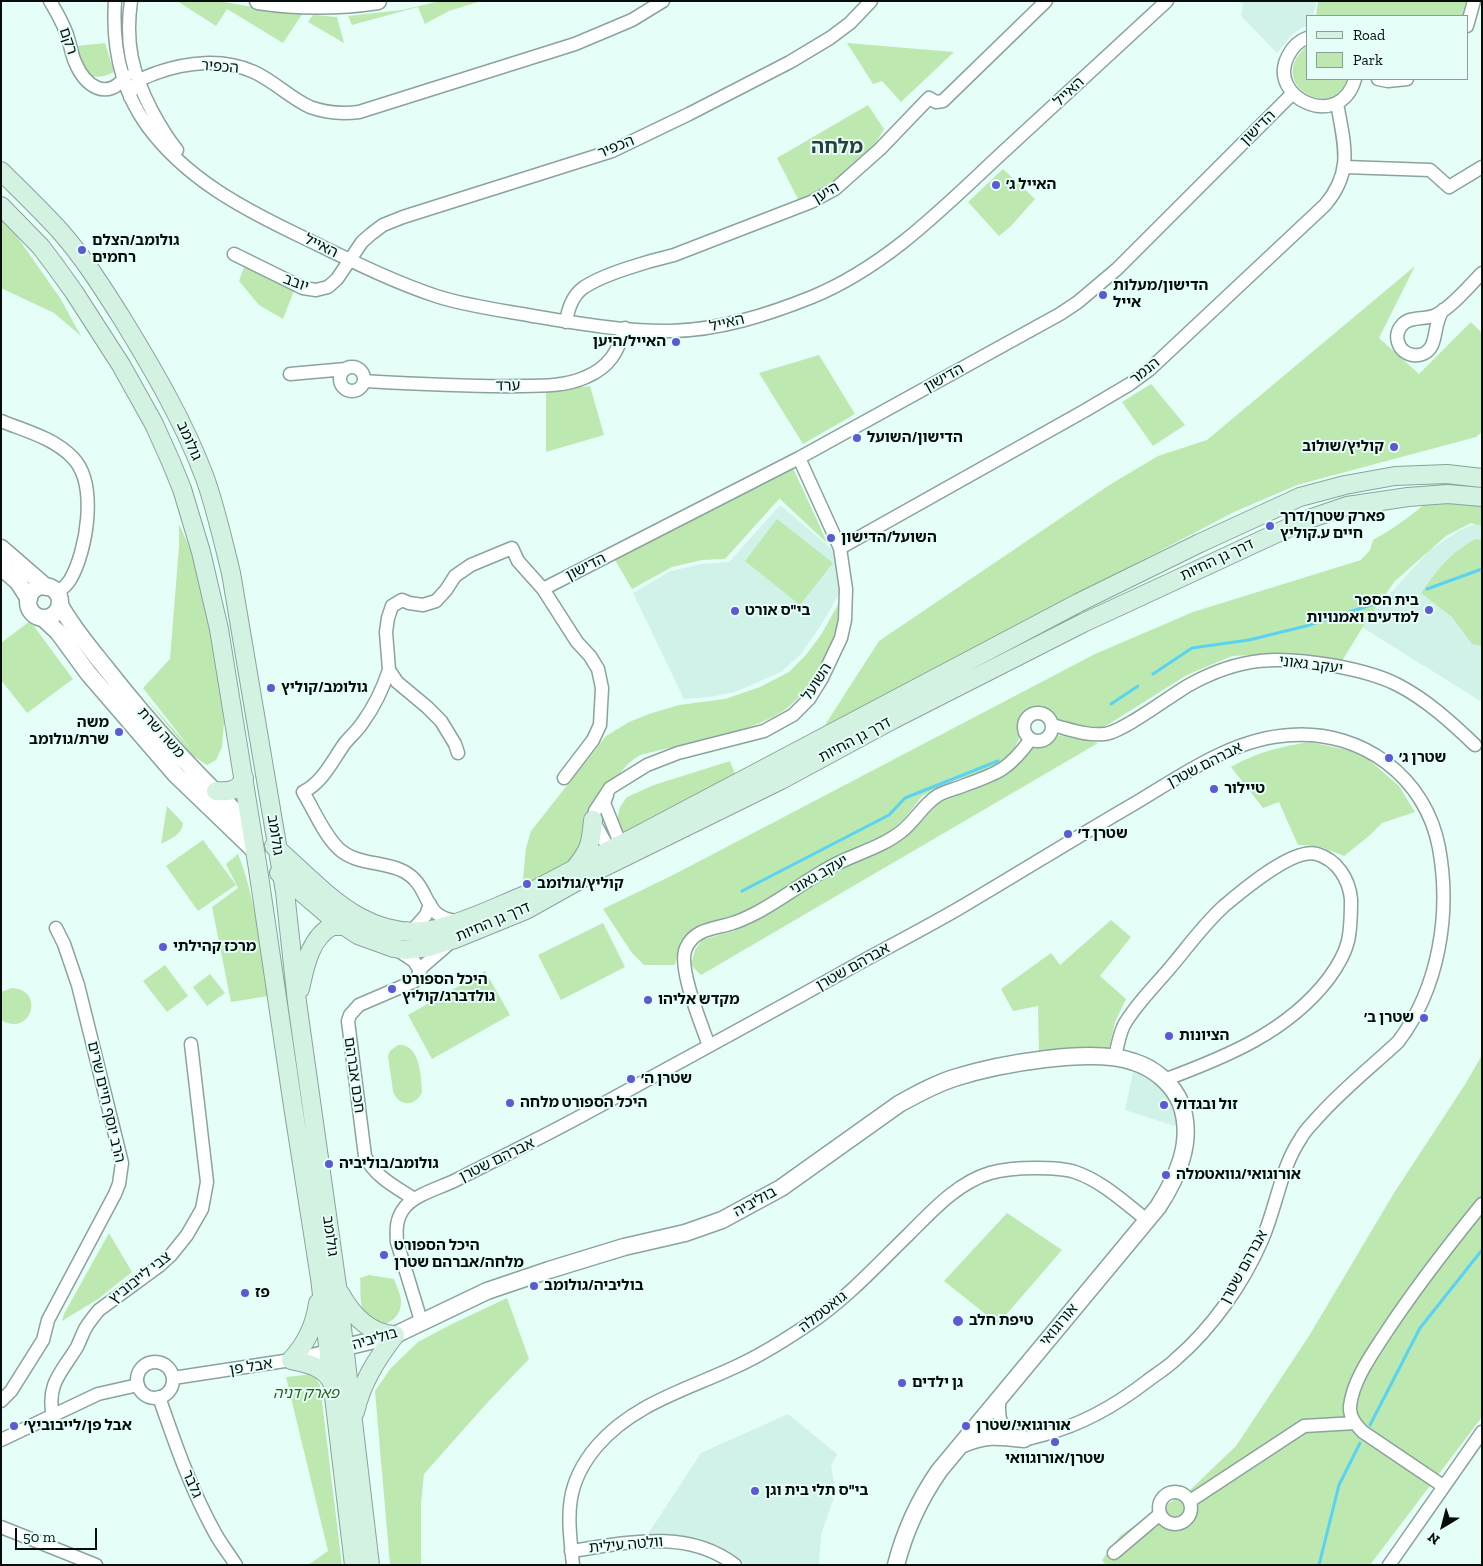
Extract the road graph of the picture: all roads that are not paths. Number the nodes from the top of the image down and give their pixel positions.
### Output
1 (50, 1) edge
2 (115, 1) edge
3 (130, 1) edge
4 (258, 1) edge
5 (378, 1) edge
6 (663, 1) edge
7 (871, 1) edge
8 (1046, 1) edge
9 (1167, 1) edge
10 (1474, 1) edge
11 (1468, 22) edge
12 (1306, 38) edge
13 (132, 63) junction
14 (166, 70) junction
15 (1355, 80) edge
16 (1383, 80) edge
17 (1397, 80) edge
18 (133, 87) junction
19 (1293, 94) junction
20 (1337, 103) junction
21 (1345, 167) junction
22 (1482, 167) edge
23 (1, 171) edge
24 (1, 206) edge
25 (234, 254) dead end
26 (350, 261) junction
27 (1482, 273) edge
28 (1443, 310) dead end
29 (566, 322) junction
30 (625, 328) junction
31 (346, 369) junction
32 (290, 374) dead end
33 (364, 381) junction
34 (1, 421) edge
35 (799, 458) junction
36 (1482, 469) edge
37 (1464, 475) junction
38 (1482, 478) edge
39 (1482, 497) edge
40 (1, 548) edge
41 (840, 548) junction
42 (1, 567) edge
43 (543, 590) junction
44 (54, 595) junction
45 (29, 599) junction
46 (43, 618) junction
47 (388, 670) junction
48 (1052, 725) junction
49 (1031, 739) junction
50 (1476, 746) dead end
51 (458, 753) dead end
52 (244, 778) junction
53 (564, 778) dead end
54 (610, 788) junction
55 (216, 792) junction
56 (593, 820) junction
57 (250, 825) junction
58 (277, 848) junction
59 (255, 851) junction
60 (616, 853) junction
61 (575, 868) junction
62 (282, 875) junction
63 (430, 904) junction
64 (461, 921) junction
65 (342, 926) junction
66 (56, 928) dead end
67 (412, 932) junction
68 (455, 939) junction
69 (394, 948) junction
70 (420, 971) junction
71 (297, 1002) junction
72 (191, 1044) dead end
73 (709, 1046) junction
74 (1115, 1058) junction
75 (1164, 1080) junction
76 (414, 1199) junction
77 (1482, 1204) edge
78 (1147, 1220) junction
79 (320, 1278) junction
80 (337, 1286) junction
81 (422, 1324) junction
82 (395, 1335) junction
83 (336, 1350) junction
84 (291, 1360) junction
85 (173, 1378) junction
86 (332, 1382) junction
87 (138, 1385) junction
88 (1000, 1396) junction
89 (158, 1398) junction
90 (1, 1401) edge
91 (53, 1416) junction
92 (1355, 1423) junction
93 (352, 1425) junction
94 (1482, 1432) edge
95 (1024, 1439) junction
96 (1, 1440) edge
97 (957, 1448) junction
98 (1443, 1486) junction
99 (1190, 1501) junction
100 (1160, 1514) junction
101 (1, 1527) edge
102 (571, 1551) junction
103 (1114, 1553) dead end
104 (96, 1565) edge
105 (236, 1565) edge
106 (354, 1565) edge
107 (370, 1565) edge
108 (573, 1565) edge
109 (735, 1565) edge
110 (896, 1565) edge
111 (1389, 1565) edge

1 - 18 street, רקם
2 - 18 street, האייל
3 - 13 street, האייל
4 - 5 street
6 - 14 street, הכפיר
7 - 26 street, הכפיר
8 - 29 street, היען
9 - 30 street, האייל
10 - 11 street
12 - 19 street
13 - 14 street, הכפיר
13 - 18 street, האייל
14 - 18 street, הכפיר
15 - 20 street
16 - 17 street
18 - 26 street, האייל
19 - 20 street
19 - 35 street, הדישון
20 - 21 street, הנמר
21 - 22 street
21 - 41 street, הנמר
23 - 58 main road, גולומב
24 - 52 main road, גולומב
25 - 26 street, יובב
26 - 29 street, האייל
27 - 28 street
29 - 30 street, האייל
30 - 33 street, ערד
31 - 32 street
31 - 33 street
31 - 33 street
34 - 44 street
35 - 41 street, השועל
35 - 43 street, הדישון
36 - 37 main road
37 - 38 main road, דרך גן החיות
37 - 60 main road, דרך גן החיות
39 - 60 main road, דרך גן החיות
40 - 44 street, משה שרת
41 - 54 street, השועל
42 - 45 street
43 - 47 street
43 - 53 street
44 - 45 street
44 - 46 street
44 - 55 street, משה שרת
45 - 46 street
46 - 59 street, משה שרת
47 - 51 street
47 - 63 street
48 - 49 street
48 - 49 street
48 - 50 street, יעקב גאוני
49 - 73 street, יעקב גאוני
52 - 55 main road
52 - 57 main road, גולומב
54 - 56 street, השועל
54 - 60 street
55 - 57 street, משה שרת
56 - 60 street
56 - 61 main road
57 - 58 main road, משה שרת
57 - 59 main road, גולומב
58 - 62 main road, גולומב
58 - 67 main road, דרך גן החיות
59 - 62 main road, דרך גן החיות
59 - 79 main road, גולומב
60 - 61 main road, דרך גן החיות
60 - 68 main road, דרך גן החיות
61 - 64 main road, דרך גן החיות
62 - 65 main road, דרך גן החיות
62 - 71 main road, גולומב
63 - 64 street
63 - 67 street
64 - 67 main road, דרך גן החיות
65 - 69 main road, דרך גן החיות
65 - 71 main road
66 - 90 street, הרב יוסף חיים שרים
68 - 69 main road, דרך גן החיות
68 - 70 street, חכם אברהם
69 - 70 street
70 - 76 street, חכם אברהם
71 - 80 main road, גולומב
72 - 91 street, צבי לייבוביץ
73 - 76 street, אברהם שטרן
73 - 95 street, אברהם שטרן
74 - 75 street, בוליביה
74 - 75 street
74 - 81 street, בוליביה
75 - 78 street, אורוגואי
76 - 81 street, אברהם שטרן
77 - 92 street
78 - 88 street, אורוגואי
78 - 102 street, גואטמלה
79 - 83 main road, גולומב
79 - 84 main road
80 - 82 main road
80 - 83 main road, גולומב
81 - 82 street, בוליביה
82 - 83 street, בוליביה
82 - 93 main road
83 - 84 street, אבל פן
83 - 86 main road, גולומב
83 - 93 main road, גולומב
84 - 85 street, אבל פן
84 - 86 main road
85 - 87 street
85 - 89 street
86 - 106 main road, גולומב
87 - 89 street
87 - 91 street
88 - 95 street
88 - 97 street, אורוגואי
89 - 105 street, גלבר
91 - 96 street
92 - 98 street
92 - 99 street
93 - 107 main road, גולומב
94 - 98 street
95 - 97 street
97 - 110 street, אורוגואי
98 - 111 street
99 - 100 street
99 - 100 street
100 - 103 street
101 - 104 street
102 - 108 street, גואטמלה
102 - 109 street, וולטה עילית

